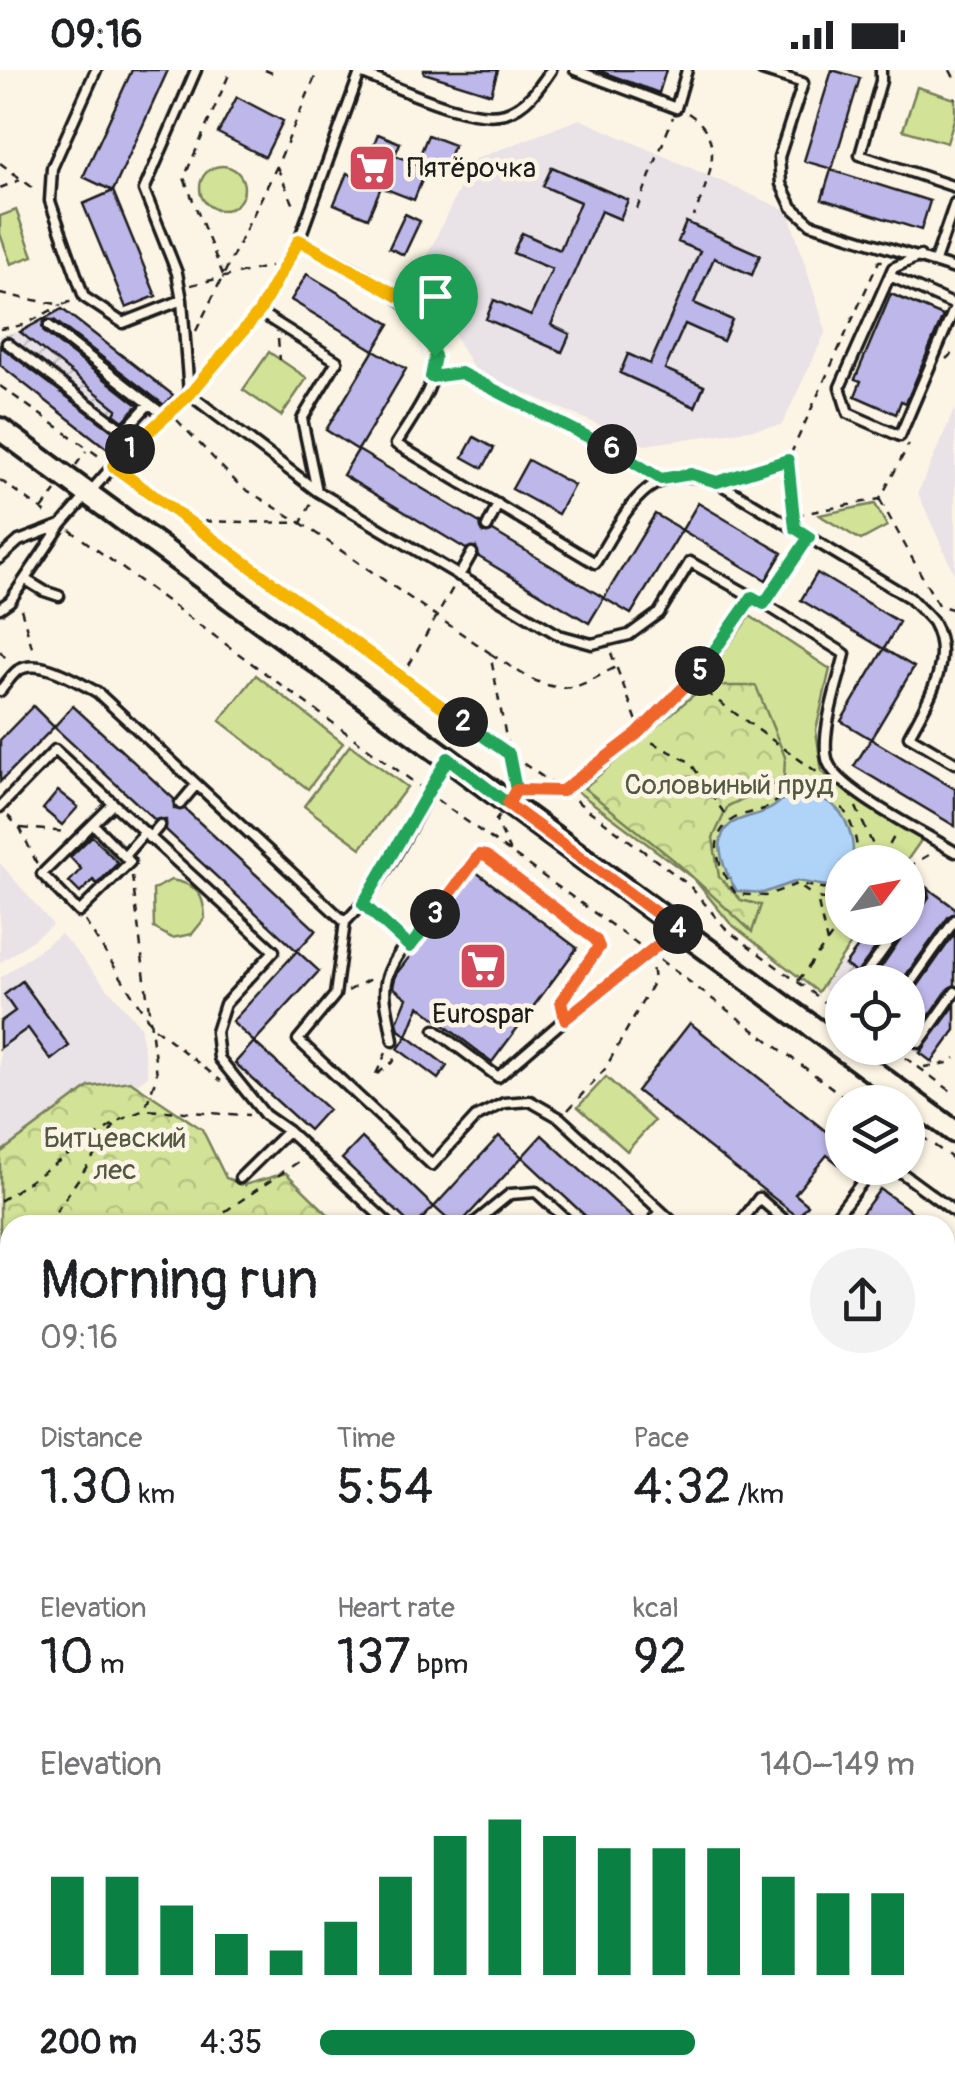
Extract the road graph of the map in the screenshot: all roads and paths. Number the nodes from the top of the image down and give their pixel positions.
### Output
1 (96, 70) edge
2 (196, 70) edge
3 (231, 70) edge
4 (265, 70) edge
5 (318, 70) edge
6 (551, 70) edge
7 (575, 70) edge
8 (687, 70) edge
9 (762, 70) edge
10 (881, 70) edge
11 (950, 70) edge
12 (360, 72) edge
13 (272, 73) dead end
14 (955, 80) edge
15 (676, 108) junction
16 (0, 163) edge
17 (276, 166) junction
18 (22, 180) junction
19 (955, 186) edge
20 (0, 188) edge
21 (50, 201) junction
22 (955, 203) edge
23 (637, 209) dead end
24 (694, 216) dead end
25 (304, 227) junction
26 (299, 240) junction
27 (920, 256) junction
28 (935, 261) junction
29 (287, 262) junction
30 (955, 269) edge
31 (890, 276) junction
32 (224, 277) junction
33 (180, 287) junction
34 (0, 294) edge
35 (84, 297) junction
36 (182, 300) junction
37 (62, 304) junction
38 (955, 306) edge
39 (259, 312) junction
40 (276, 323) junction
41 (49, 326) dead end
42 (0, 330) edge
43 (7, 343) dead end
44 (186, 350) junction
45 (955, 351) edge
46 (280, 360) dead end
47 (942, 363) dead end
48 (431, 377) junction
49 (0, 386) edge
50 (190, 394) junction
51 (149, 404) junction
52 (167, 413) junction
53 (0, 429) edge
54 (909, 444) dead end
55 (788, 460) junction
56 (113, 466) junction
57 (661, 479) junction
58 (717, 482) junction
59 (317, 491) junction
60 (89, 494) junction
61 (880, 499) junction
62 (498, 504) junction
63 (186, 521) junction
64 (300, 523) junction
65 (62, 524) junction
66 (487, 528) dead end
67 (809, 537) junction
68 (472, 553) dead end
69 (0, 558) edge
70 (459, 576) junction
71 (26, 580) junction
72 (16, 592) junction
73 (59, 596) dead end
74 (752, 597) junction
75 (764, 604) junction
76 (0, 608) edge
77 (955, 610) edge
78 (437, 616) junction
79 (606, 640) junction
80 (0, 651) edge
81 (490, 653) junction
82 (37, 667) junction
83 (616, 667) junction
84 (16, 672) junction
85 (402, 679) junction
86 (692, 682) junction
87 (0, 691) edge
88 (639, 732) junction
89 (509, 754) junction
90 (448, 758) junction
91 (955, 763) edge
92 (196, 786) junction
93 (562, 791) junction
94 (822, 796) junction
95 (846, 797) dead end
96 (113, 804) junction
97 (180, 804) dead end
98 (508, 804) junction
99 (0, 807) edge
100 (730, 821) junction
101 (903, 821) junction
102 (94, 824) junction
103 (160, 825) dead end
104 (20, 828) junction
105 (84, 833) junction
106 (147, 836) junction
107 (857, 845) edge
108 (873, 845) edge
109 (890, 845) edge
110 (944, 845) junction
111 (955, 852) edge
112 (511, 856) dead end
113 (925, 857) edge
114 (127, 859) junction
115 (42, 874) junction
116 (797, 884) junction
117 (825, 889) edge
118 (817, 898) junction
119 (825, 899) edge
120 (363, 904) junction
121 (79, 912) junction
122 (955, 920) edge
123 (344, 922) junction
124 (679, 930) junction
125 (825, 935) edge
126 (405, 945) junction
127 (826, 945) edge
128 (650, 953) junction
129 (923, 965) edge
130 (390, 966) junction
131 (797, 982) junction
132 (955, 992) edge
133 (335, 995) junction
134 (825, 1000) edge
135 (565, 1019) junction
136 (153, 1028) junction
137 (435, 1030) dead end
138 (925, 1034) edge
139 (824, 1035) joint
140 (391, 1043) junction
141 (955, 1058) edge
142 (917, 1065) edge
143 (921, 1068) junction
144 (876, 1085) edge
145 (227, 1086) dead end
146 (955, 1094) edge
147 (144, 1110) junction
148 (265, 1115) junction
149 (560, 1118) junction
150 (118, 1121) junction
151 (925, 1122) edge
152 (288, 1131) junction
153 (925, 1131) edge
154 (955, 1132) edge
155 (312, 1153) junction
156 (955, 1160) edge
157 (240, 1178) dead end
158 (861, 1185) edge
159 (918, 1185) edge
160 (0, 1201) edge
161 (661, 1212) junction
162 (955, 1212) edge
163 (54, 1215) edge
164 (221, 1215) edge
165 (379, 1215) edge
166 (484, 1215) edge
167 (561, 1215) edge
168 (658, 1215) edge
169 (664, 1215) edge
170 (746, 1215) edge
171 (779, 1215) edge
172 (841, 1215) edge

1 - 21 lane
2 - 33 lane
3 - 32 path
4 - 13 path
5 - 17 path
6 - 12 lane
7 - 15 lane
8 - 15 lane
9 - 27 lane
10 - 19 lane
11 - 14 path
12 - 25 lane
15 - 23 path
15 - 24 path
16 - 18 path
17 - 25 path
17 - 32 path
18 - 20 path
18 - 21 path
21 - 35 lane
22 - 28 lane
25 - 26 lane
26 - 29 lane
26 - 48 lane
27 - 28 lane
27 - 31 lane
27 - 55 path
28 - 30 lane
29 - 32 path
29 - 39 lane
31 - 38 lane
31 - 38 lane
32 - 33 path
32 - 44 path
33 - 36 lane
34 - 37 path
35 - 36 lane
35 - 37 path
36 - 44 lane
37 - 42 path
39 - 40 lane
39 - 50 lane
40 - 46 path
40 - 59 lane
41 - 51 lane
43 - 51 lane
44 - 50 lane
45 - 47 path
48 - 57 path
48 - 62 lane
49 - 56 path
50 - 52 lane
50 - 59 lane
51 - 52 lane
52 - 56 lane
52 - 64 path
53 - 60 street
54 - 61 path
55 - 58 path
55 - 61 path
56 - 60 lane
56 - 63 path
57 - 58 lane
57 - 62 lane
58 - 67 lane
59 - 64 path
59 - 70 lane
60 - 65 lane
60 - 90 street
61 - 77 path
62 - 66 lane
63 - 64 path
63 - 85 path
64 - 78 path
65 - 69 lane
65 - 71 lane
67 - 75 lane
67 - 91 lane
68 - 70 lane
70 - 78 path
70 - 79 lane
71 - 72 lane
71 - 73 lane
72 - 76 lane
72 - 82 path
74 - 75 lane
74 - 79 lane
74 - 86 path
75 - 101 lane
78 - 81 path
78 - 85 path
79 - 83 path
80 - 84 path
81 - 83 path
81 - 89 path
82 - 84 lane
82 - 92 lane
83 - 88 path
84 - 87 lane
85 - 89 path
86 - 88 path
86 - 94 path
88 - 93 path
88 - 100 path
89 - 93 path
89 - 93 path
90 - 98 street
90 - 120 lane
92 - 97 lane
92 - 123 lane
93 - 131 path
94 - 100 path
94 - 107 path
95 - 108 path
96 - 99 lane
96 - 102 lane
96 - 106 lane
98 - 112 path
98 - 124 street
99 - 104 path
100 - 116 path
101 - 109 path
101 - 110 lane
102 - 105 lane
102 - 114 lane
103 - 106 lane
104 - 105 path
104 - 115 path
105 - 115 lane
106 - 114 lane
106 - 148 lane
110 - 111 lane
110 - 113 path
114 - 121 lane
114 - 136 path
115 - 121 lane
116 - 117 path
116 - 118 path
118 - 119 path
118 - 125 path
120 - 123 lane
120 - 126 lane
121 - 136 path
122 - 129 lane
123 - 133 lane
124 - 128 lane
124 - 139 street
126 - 130 lane
126 - 135 lane
127 - 131 path
128 - 135 lane
128 - 149 path
130 - 133 path
130 - 140 lane
131 - 134 path
132 - 138 lane
133 - 149 lane
135 - 137 lane
136 - 145 path
136 - 147 path
139 - 144 street
140 - 140 path
141 - 143 path
142 - 143 path
143 - 146 path
147 - 148 path
147 - 150 path
148 - 152 lane
149 - 161 lane
150 - 160 path
150 - 163 path
151 - 154 street
152 - 155 lane
152 - 157 lane
153 - 156 path
155 - 164 path
155 - 165 lane
158 - 172 lane
159 - 162 lane
161 - 168 lane
161 - 169 lane
166 - 167 lane
170 - 171 lane

